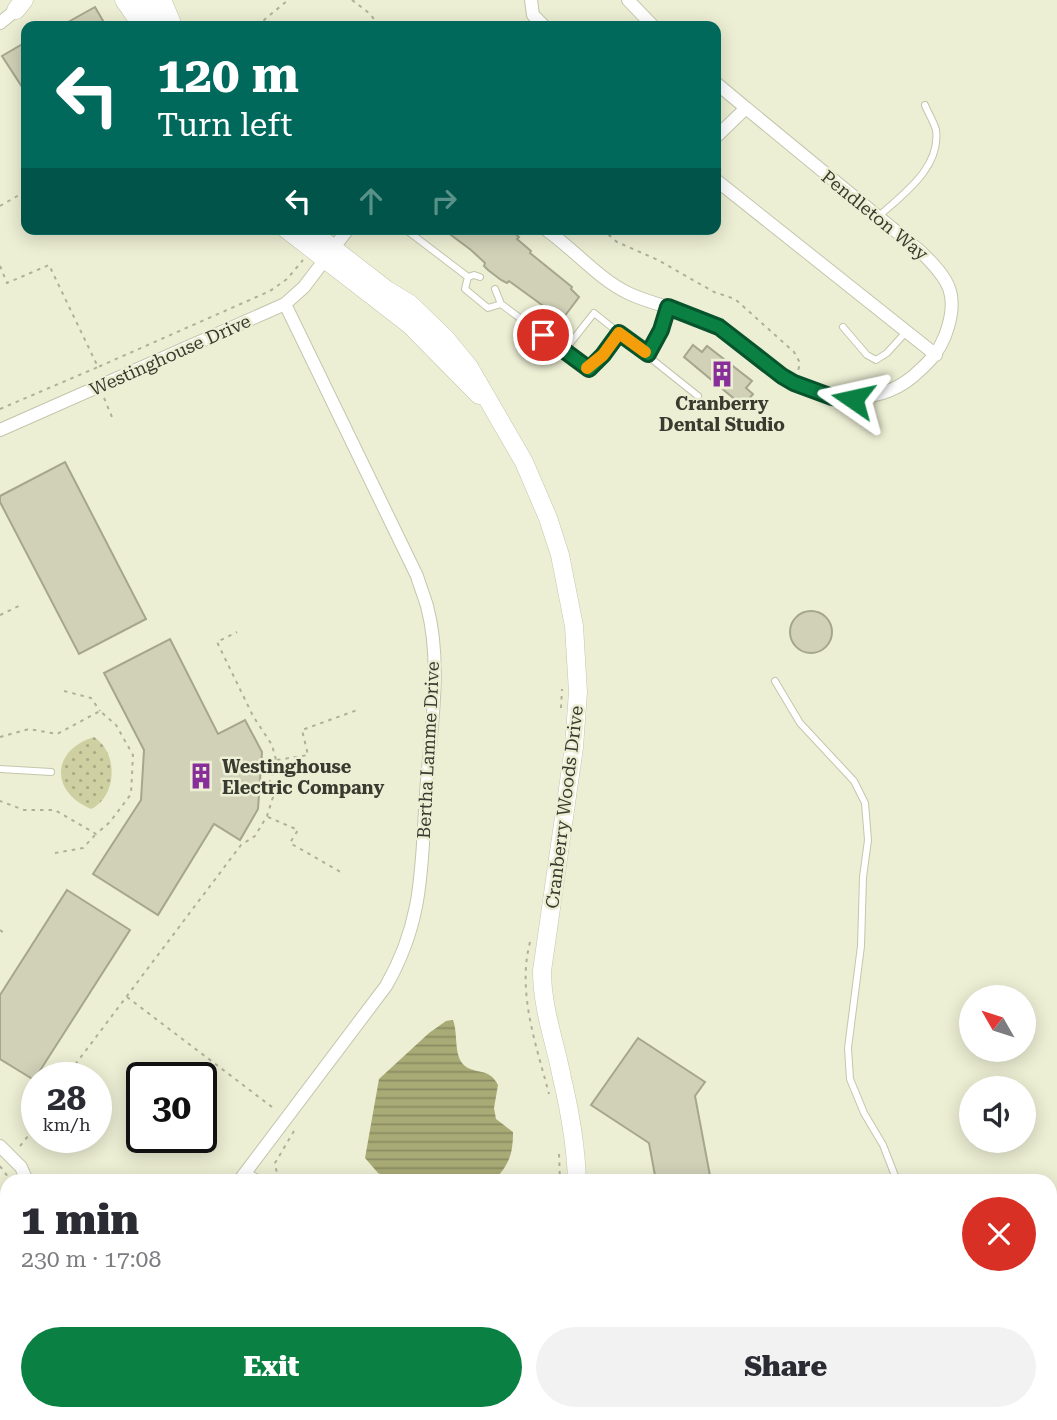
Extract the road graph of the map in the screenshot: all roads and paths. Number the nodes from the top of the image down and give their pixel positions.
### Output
1 (37, 0) edge
2 (124, 0) edge
3 (144, 0) edge
4 (162, 0) edge
5 (288, 0) edge
6 (352, 0) edge
7 (531, 0) edge
8 (628, 0) edge
9 (23, 3) edge
10 (139, 21) edge
11 (157, 21) edge
12 (171, 21) edge
13 (263, 21) edge
14 (376, 21) edge
15 (539, 21) edge
16 (648, 21) edge
17 (0, 23) edge
18 (721, 87) edge
19 (925, 105) dead end
20 (746, 108) junction
21 (721, 132) edge
22 (721, 184) edge
23 (21, 194) edge
24 (0, 206) edge
25 (878, 217) junction
26 (296, 235) edge
27 (313, 235) edge
28 (343, 235) edge
29 (413, 235) edge
30 (552, 235) edge
31 (609, 235) edge
32 (328, 254) junction
33 (303, 259) dead end
34 (0, 266) edge
35 (468, 277) junction
36 (480, 277) dead end
37 (495, 289) dead end
38 (285, 304) junction
39 (501, 304) junction
40 (668, 307) junction
41 (842, 327) dead end
42 (906, 332) junction
43 (619, 333) junction
44 (564, 351) junction
45 (648, 354) junction
46 (936, 355) junction
47 (98, 367) junction
48 (794, 383) junction
49 (698, 396) dead end
50 (0, 409) edge
51 (0, 430) edge
52 (23, 604) dead end
53 (0, 615) edge
54 (237, 632) dead end
55 (775, 681) dead end
56 (64, 691) dead end
57 (360, 709) dead end
58 (100, 711) junction
59 (0, 737) edge
60 (276, 760) junction
61 (0, 769) edge
62 (51, 772) dead end
63 (0, 800) edge
64 (267, 816) junction
65 (96, 834) junction
66 (55, 853) dead end
67 (344, 874) dead end
68 (0, 930) edge
69 (4, 933) dead end
70 (126, 997) junction
71 (77, 1062) edge
72 (291, 1122) junction
73 (0, 1146) edge
74 (21, 1146) edge
75 (13, 1157) junction
76 (23, 1174) edge
77 (244, 1174) edge
78 (276, 1174) edge
79 (576, 1174) edge
80 (894, 1174) edge

1 - 9 street
2 - 10 street
3 - 11 street
4 - 12 street
5 - 13 path
6 - 14 path
7 - 15 street
8 - 16 street
9 - 17 street
18 - 20 street, Pendleton Way
19 - 25 lane
20 - 21 street
20 - 25 street, Pendleton Way
22 - 42 street
23 - 24 path
25 - 46 street, Pendleton Way
26 - 32 street, Cranberry Woods Drive
27 - 32 street, Cranberry Woods Drive
28 - 32 street
29 - 35 lane
30 - 40 street, Pendleton Way
31 - 48 path
32 - 38 street, Westinghouse Drive
32 - 79 street, Cranberry Woods Drive
33 - 47 path
34 - 47 path
35 - 36 lane
35 - 39 lane
37 - 39 lane
38 - 51 street, Westinghouse Drive
38 - 72 street, Bertha Lamme Drive
39 - 44 lane
40 - 45 lane
40 - 48 street, Pendleton Way
41 - 42 lane
42 - 46 street
43 - 44 lane
43 - 44 lane
43 - 45 lane
45 - 49 lane
46 - 48 street, Pendleton Way
47 - 50 path
52 - 53 path
54 - 60 path
55 - 80 lane
56 - 58 path
57 - 60 path
58 - 59 path
58 - 65 path
60 - 64 path
61 - 62 lane
63 - 65 path
64 - 67 path
64 - 70 path
65 - 66 path
68 - 69 path
70 - 71 path
70 - 72 path
72 - 77 street, Bertha Lamme Drive
72 - 78 path
73 - 75 street
74 - 75 path
75 - 76 street

